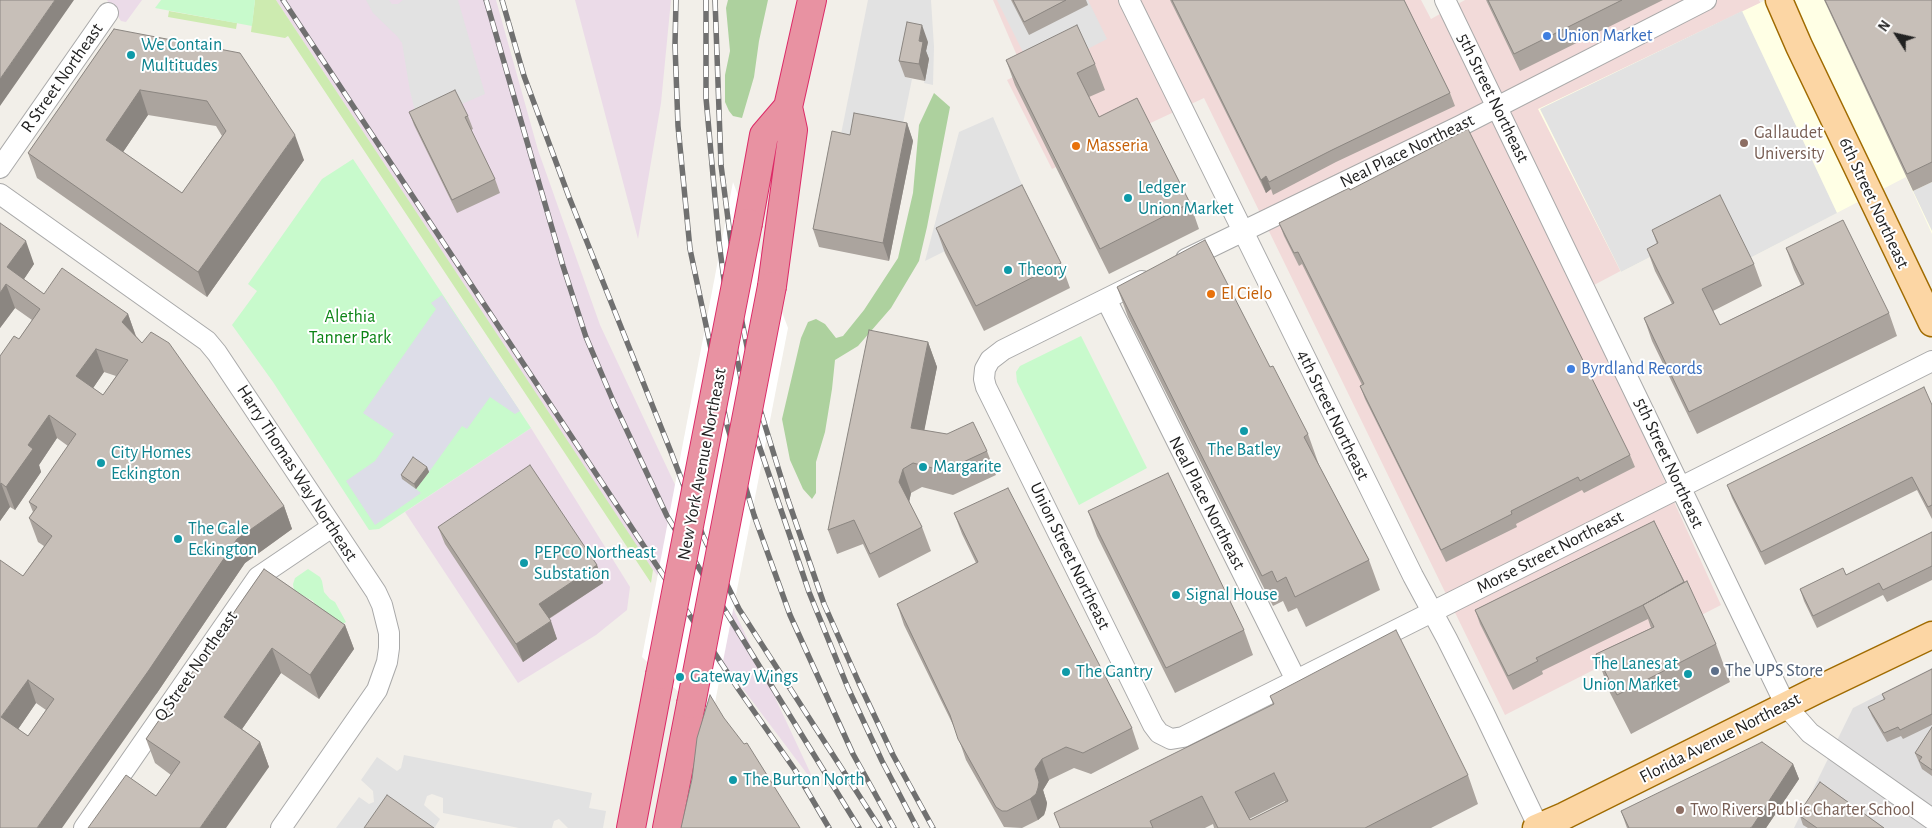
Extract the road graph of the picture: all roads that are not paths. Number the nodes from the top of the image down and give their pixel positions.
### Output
1 (812, 0) edge
2 (1129, 0) edge
3 (1445, 0) edge
4 (1706, 0) edge
5 (1779, 0) edge
6 (108, 13) dead end
7 (1497, 106) junction
8 (788, 107) junction
9 (0, 168) edge
10 (0, 194) edge
11 (1242, 231) junction
12 (1106, 299) junction
13 (1932, 323) edge
14 (1932, 361) edge
15 (985, 369) joint
16 (1681, 486) junction
17 (332, 526) junction
18 (1433, 612) junction
19 (1932, 635) edge
20 (1296, 680) junction
21 (1786, 706) junction
22 (1167, 737) joint
23 (1932, 819) edge
24 (84, 828) edge
25 (281, 828) edge
26 (631, 828) edge
27 (667, 828) edge
28 (1538, 828) edge

1 - 8 highway, New York Avenue Northeast
2 - 11 street, 4th Street Northeast
3 - 7 street, 5th Street Northeast
4 - 7 street, Neal Place Northeast
5 - 13 main road, 6th Street Northeast
6 - 9 street, R Street Northeast
7 - 11 street, Neal Place Northeast
7 - 16 street, 5th Street Northeast
8 - 26 highway, New York Avenue Northeast, bridge
8 - 27 highway, New York Avenue Northeast, bridge
10 - 17 street, Harry Thomas Way Northeast
11 - 12 street, Neal Place Northeast
11 - 18 street, 4th Street Northeast
12 - 15 street, Neal Place Northeast
12 - 20 street, Neal Place Northeast
14 - 16 street, Morse Street Northeast
15 - 22 street, Union Street Northeast
16 - 18 street, Morse Street Northeast
16 - 21 street, 5th Street Northeast
17 - 24 street, Q Street Northeast
17 - 25 street, Harry Thomas Way Northeast
18 - 20 street, Morse Street Northeast
18 - 28 street, 4th Street Northeast
19 - 21 main road, Florida Avenue Northeast
20 - 22 street, Morse Street Northeast
21 - 23 street, 5th Street Northeast
21 - 28 main road, Florida Avenue Northeast

